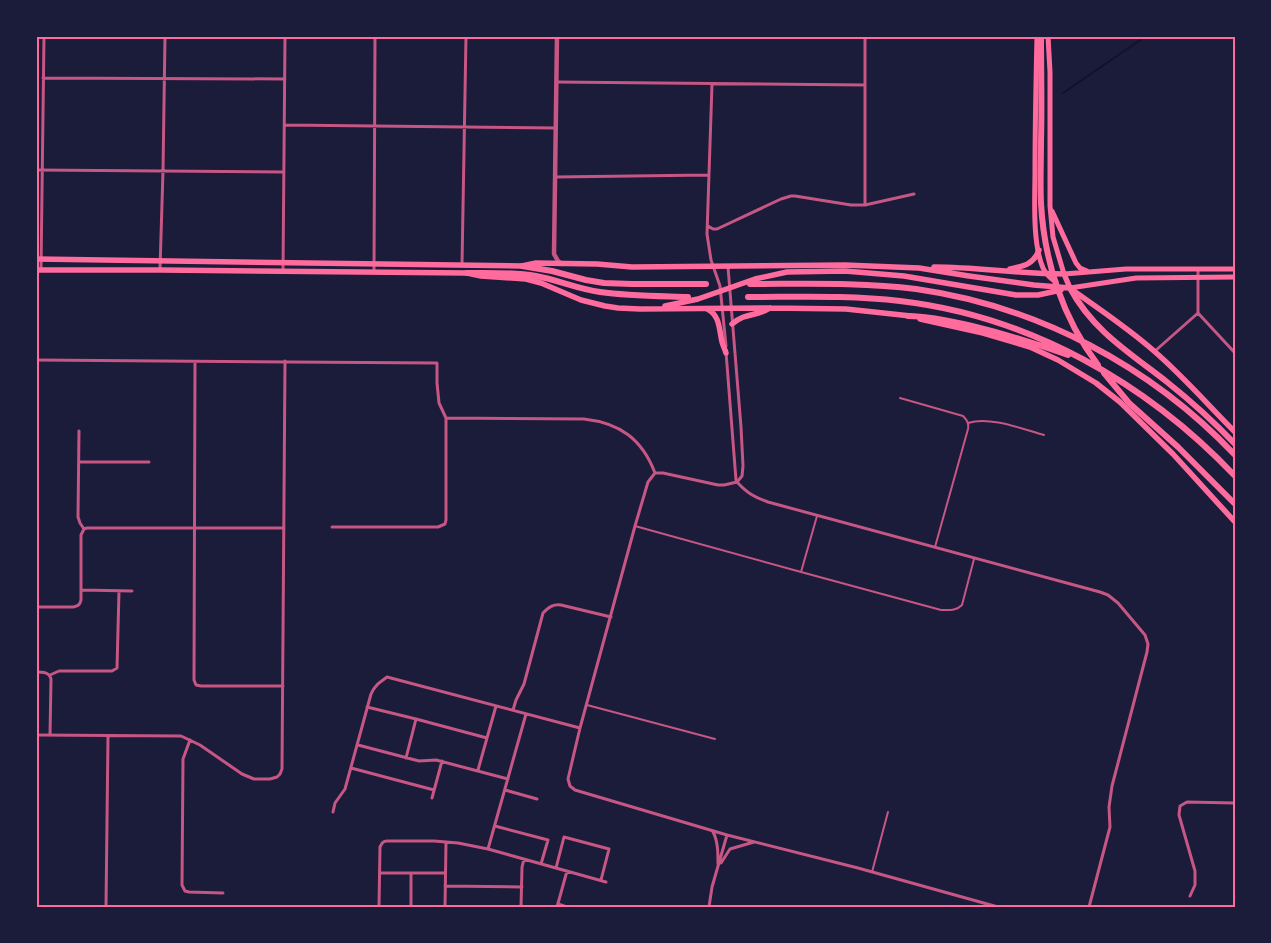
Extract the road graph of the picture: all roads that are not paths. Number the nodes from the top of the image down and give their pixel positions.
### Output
1 (44, 36) edge
2 (165, 36) edge
3 (285, 36) edge
4 (375, 36) edge
5 (466, 36) edge
6 (557, 36) edge
7 (866, 36) edge
8 (1037, 36) edge
9 (1041, 36) edge
10 (1048, 36) edge
11 (44, 78) junction
12 (164, 79) junction
13 (285, 80) junction
14 (556, 82) junction
15 (712, 84) junction
16 (865, 85) junction
17 (284, 124) junction
18 (36, 125) edge
19 (43, 125) junction
20 (374, 125) junction
21 (466, 126) junction
22 (556, 128) junction
23 (36, 170) edge
24 (42, 170) junction
25 (163, 171) junction
26 (284, 172) junction
27 (708, 176) junction
28 (555, 177) junction
29 (914, 194) dead end
30 (865, 205) junction
31 (1050, 206) junction
32 (707, 226) junction
33 (1039, 250) junction
34 (554, 254) junction
35 (39, 259) edge
36 (160, 262) junction
37 (283, 263) junction
38 (374, 264) junction
39 (546, 264) junction
40 (562, 264) junction
41 (462, 265) junction
42 (522, 266) junction
43 (713, 267) junction
44 (728, 267) junction
45 (919, 268) junction
46 (1198, 269) junction
47 (1235, 269) edge
48 (39, 270) edge
49 (160, 270) junction
50 (1000, 270) junction
51 (283, 271) junction
52 (374, 272) junction
53 (1089, 272) junction
54 (467, 273) junction
55 (1046, 274) junction
56 (1064, 274) junction
57 (1198, 276) junction
58 (1235, 277) edge
59 (706, 284) dead end
60 (750, 284) dead end
61 (729, 288) junction
62 (1068, 288) junction
63 (720, 291) junction
64 (688, 297) dead end
65 (748, 297) dead end
66 (722, 307) junction
67 (731, 307) junction
68 (706, 308) junction
69 (770, 308) junction
70 (648, 309) junction
71 (1198, 313) junction
72 (908, 316) junction
73 (732, 324) junction
74 (1154, 351) junction
75 (726, 353) junction
76 (1235, 353) edge
77 (36, 360) edge
78 (195, 362) junction
79 (286, 362) junction
80 (1091, 363) junction
81 (900, 398) dead end
82 (446, 418) junction
83 (968, 423) junction
84 (79, 431) dead end
85 (1235, 432) edge
86 (1044, 435) dead end
87 (1235, 444) edge
88 (1235, 455) edge
89 (78, 462) junction
90 (149, 462) dead end
91 (655, 473) junction
92 (1235, 476) edge
93 (736, 482) junction
94 (1233, 502) edge
95 (1235, 510) edge
96 (817, 516) junction
97 (1235, 522) edge
98 (635, 526) junction
99 (332, 527) dead end
100 (195, 528) junction
101 (284, 528) junction
102 (84, 529) junction
103 (936, 547) junction
104 (974, 558) junction
105 (801, 572) junction
106 (81, 590) junction
107 (119, 591) junction
108 (132, 591) dead end
109 (36, 607) edge
110 (611, 617) junction
111 (36, 672) edge
112 (50, 676) junction
113 (283, 686) junction
114 (587, 705) junction
115 (496, 706) junction
116 (367, 707) junction
117 (514, 710) junction
118 (526, 714) junction
119 (416, 719) junction
120 (580, 728) junction
121 (36, 735) edge
122 (50, 735) junction
123 (108, 736) junction
124 (487, 738) junction
125 (715, 739) dead end
126 (190, 740) junction
127 (358, 745) junction
128 (406, 758) junction
129 (442, 761) junction
130 (351, 768) junction
131 (478, 770) junction
132 (508, 779) junction
133 (434, 790) junction
134 (505, 790) junction
135 (432, 798) dead end
136 (537, 799) dead end
137 (1235, 803) edge
138 (333, 812) dead end
139 (888, 812) dead end
140 (495, 826) junction
141 (712, 830) junction
142 (727, 835) junction
143 (446, 842) junction
144 (755, 842) junction
145 (488, 849) junction
146 (524, 859) junction
147 (541, 864) junction
148 (556, 868) junction
149 (718, 868) junction
150 (567, 871) junction
151 (872, 872) junction
152 (380, 873) junction
153 (411, 873) junction
154 (446, 873) junction
155 (600, 880) junction
156 (606, 882) dead end
157 (445, 886) junction
158 (522, 887) junction
159 (223, 893) dead end
160 (1190, 896) dead end
161 (557, 905) edge
162 (106, 907) edge
163 (379, 907) edge
164 (411, 907) edge
165 (445, 907) edge
166 (521, 907) edge
167 (568, 907) edge
168 (709, 907) edge
169 (998, 907) edge
170 (1089, 907) edge

1 - 11 street
2 - 12 street
3 - 13 street
4 - 20 street
5 - 21 street
6 - 14 street
7 - 16 street
8 - 33 main road
9 - 94 highway
10 - 31 main road
11 - 12 street
11 - 19 street
12 - 13 street
12 - 25 street
13 - 17 street
14 - 15 street
14 - 22 street
15 - 16 street
15 - 27 street
16 - 30 street
17 - 20 street
17 - 26 street
18 - 19 street
19 - 24 street
20 - 21 street
20 - 38 street
21 - 22 street
21 - 41 street
22 - 28 street
23 - 24 street
24 - 25 street
24 - 35 street
25 - 26 street
25 - 36 street
26 - 37 street
27 - 28 street
27 - 32 street
28 - 34 street
29 - 30 street
30 - 32 street
31 - 53 main road
31 - 56 main road
32 - 43 street
33 - 50 highway
33 - 55 main road
34 - 39 street
34 - 40 street
35 - 36 highway
35 - 48 street
36 - 37 highway
36 - 49 street
37 - 38 highway
37 - 51 street
38 - 41 highway
38 - 52 street
39 - 40 highway
39 - 42 highway
40 - 43 highway
41 - 42 highway
42 - 59 highway
43 - 44 highway
43 - 63 street
44 - 45 highway
44 - 61 street
45 - 50 highway
45 - 62 highway
46 - 47 main road
46 - 53 main road
46 - 57 street
48 - 49 highway
49 - 51 highway
50 - 55 highway
51 - 52 highway
52 - 54 highway
53 - 56 main road
54 - 64 highway
54 - 70 highway
55 - 56 highway
55 - 62 main road
56 - 62 highway
57 - 58 main road
57 - 62 main road
57 - 71 street
60 - 88 highway
61 - 62 highway
61 - 63 highway
61 - 67 street
62 - 74 highway
62 - 87 highway
63 - 66 street
63 - 70 highway
65 - 80 highway
66 - 67 highway
66 - 68 highway
66 - 75 street
67 - 69 highway
67 - 73 street
68 - 70 highway
68 - 75 highway
69 - 72 highway
69 - 73 highway
71 - 74 street
71 - 76 street
72 - 80 highway
72 - 97 highway
73 - 93 street
74 - 85 highway
75 - 93 street
77 - 78 street
78 - 79 street
78 - 100 street
79 - 82 street
79 - 101 street
80 - 92 highway
81 - 83 lane
82 - 91 street
82 - 99 street
83 - 86 lane
83 - 103 lane
84 - 89 street
89 - 90 street
89 - 102 street
91 - 93 street
91 - 98 street
93 - 96 street
94 - 95 highway
96 - 103 street
96 - 105 lane
98 - 105 lane
98 - 110 street
100 - 101 street
100 - 102 street
100 - 113 street
101 - 113 street
102 - 106 street
103 - 104 street
104 - 105 lane
104 - 170 street
106 - 107 street
106 - 109 street
107 - 108 street
107 - 112 street
110 - 114 street
110 - 117 street
111 - 112 street
112 - 122 street
113 - 126 street
114 - 120 street
114 - 125 lane
115 - 116 street
115 - 117 street
115 - 124 street
116 - 119 street
116 - 127 street
117 - 118 street
118 - 120 street
118 - 132 street
119 - 124 street
119 - 128 street
120 - 141 street
121 - 122 street
122 - 123 street
123 - 126 street
123 - 162 street
124 - 131 street
126 - 159 street
127 - 128 street
127 - 130 street
128 - 129 street
129 - 131 street
129 - 133 street
130 - 133 street
130 - 138 street
131 - 132 street
132 - 134 street
133 - 135 street
134 - 136 street
134 - 140 street
137 - 160 street
139 - 151 lane
140 - 145 street
140 - 147 street
141 - 142 street
141 - 149 street
142 - 144 street
142 - 149 street
143 - 145 street
143 - 152 street
143 - 154 street
144 - 149 street
144 - 151 street
145 - 146 street
146 - 147 street
146 - 158 street
147 - 148 street
148 - 150 street
148 - 155 street
149 - 168 street
150 - 155 street
150 - 161 street
151 - 169 street
152 - 153 street
152 - 163 street
153 - 154 street
153 - 164 street
154 - 157 street
155 - 156 street
157 - 158 street
157 - 165 street
158 - 166 street
161 - 167 street

